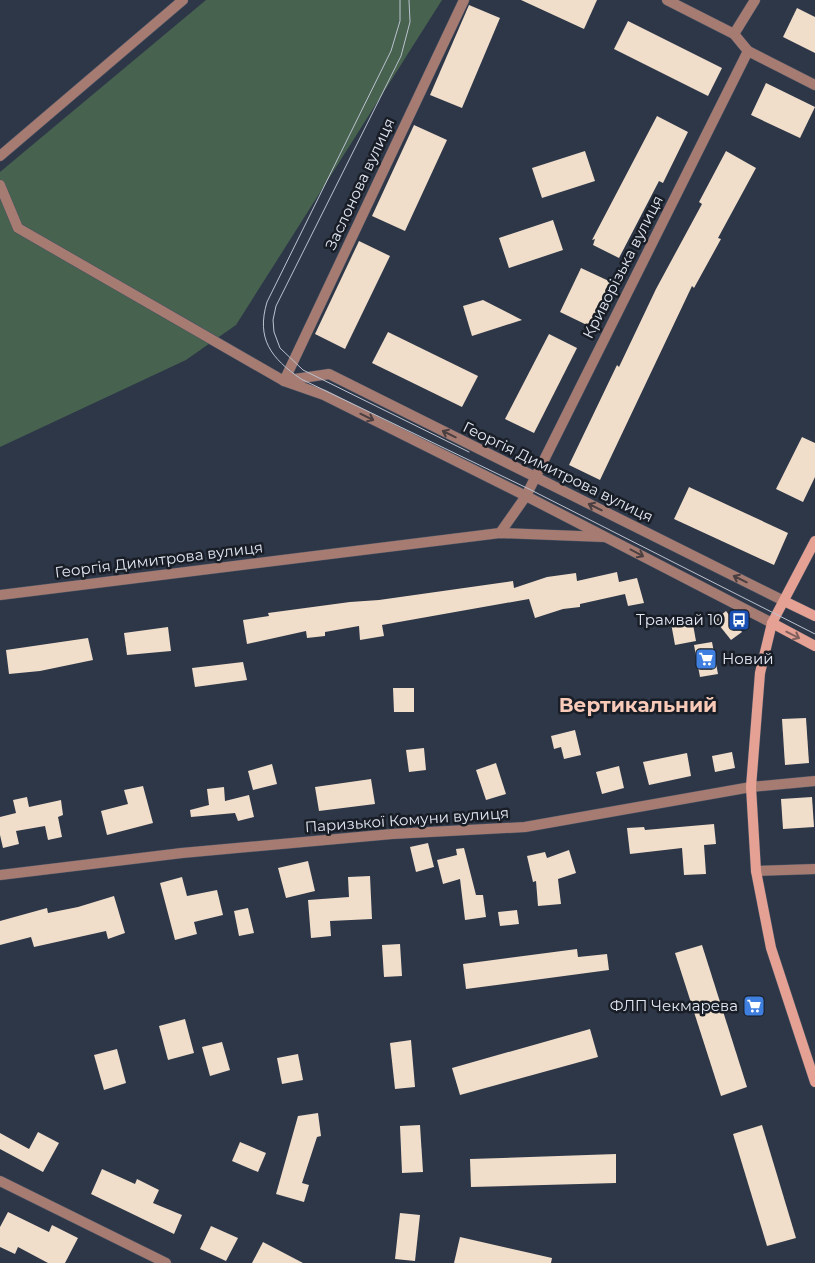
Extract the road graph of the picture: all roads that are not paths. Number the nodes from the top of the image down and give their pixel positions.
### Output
1 (183, 0) edge
2 (464, 0) edge
3 (667, 0) edge
4 (755, 0) edge
5 (734, 34) junction
6 (748, 51) junction
7 (815, 85) edge
8 (0, 156) edge
9 (0, 185) edge
10 (284, 381) junction
11 (535, 477) junction
12 (526, 496) junction
13 (500, 533) junction
14 (607, 537) junction
15 (815, 541) edge
16 (0, 595) edge
17 (784, 601) junction
18 (815, 616) edge
19 (772, 624) junction
20 (815, 646) edge
21 (815, 781) edge
22 (751, 787) junction
23 (815, 869) edge
24 (756, 871) junction
25 (0, 875) edge
26 (815, 1082) edge
27 (0, 1180) edge
28 (166, 1263) edge

1 - 8 street
2 - 10 street, Заслонова вулиця
3 - 5 street
4 - 5 street
5 - 6 street
6 - 7 street
6 - 11 street, Криворізька вулиця
9 - 10 street, Георгія Димитрова вулиця
11 -> 10 street, Георгія Димитрова вулиця
10 -> 12 street, Георгія Димитрова вулиця
11 - 12 street, Криворізька вулиця
17 -> 11 street, Георгія Димитрова вулиця
12 - 13 street
12 - 14 street, Георгія Димитрова вулиця
13 - 14 street, Георгія Димитрова вулиця
13 - 16 street, Георгія Димитрова вулиця
14 -> 19 street, Георгія Димитрова вулиця
15 - 17 main road
17 - 18 main road, Георгія Димитрова вулиця
17 - 19 main road
19 -> 20 main road, Георгія Димитрова вулиця
19 - 22 main road
21 - 22 street, Паризької Комуни вулиця
22 - 24 main road
22 - 25 street, Паризької Комуни вулиця
23 - 24 street
24 - 26 main road
27 - 28 street

